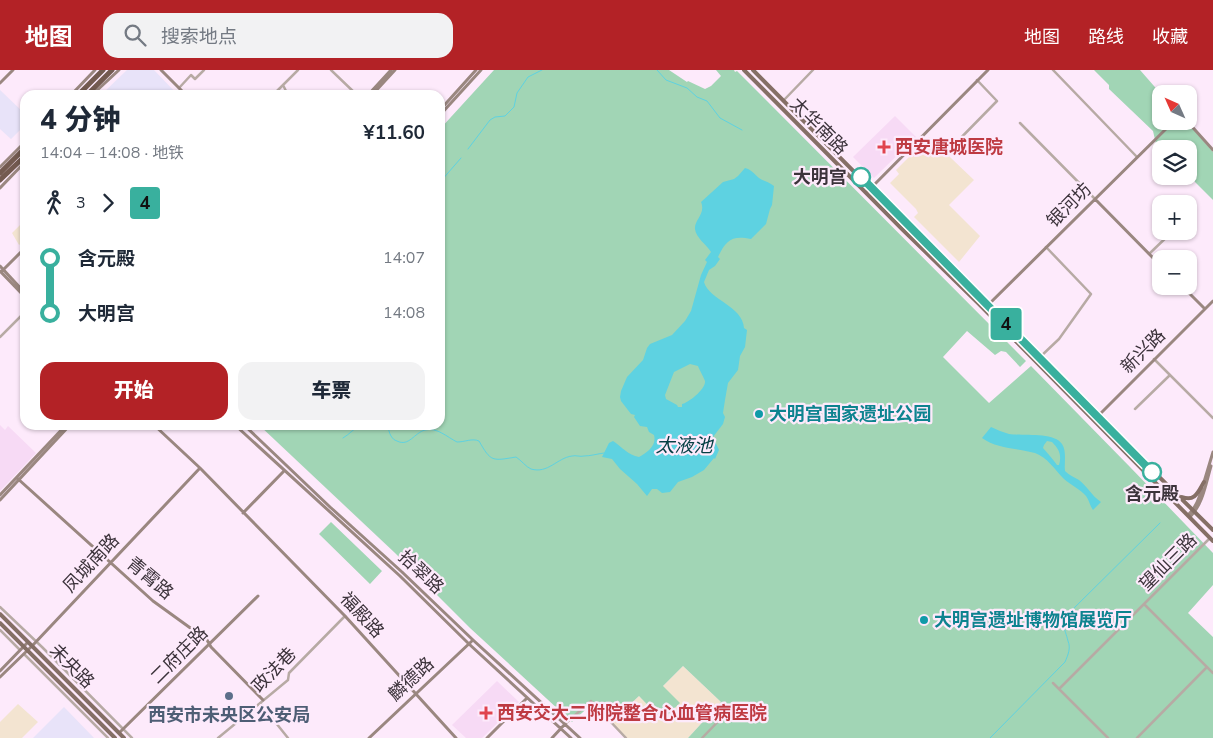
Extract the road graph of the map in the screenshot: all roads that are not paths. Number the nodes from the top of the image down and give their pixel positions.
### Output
1 (13, 70) edge
2 (95, 70) edge
3 (101, 70) edge
4 (112, 70) edge
5 (119, 70) edge
6 (161, 70) edge
7 (204, 70) edge
8 (298, 70) edge
9 (332, 70) edge
10 (391, 70) edge
11 (395, 70) edge
12 (476, 70) edge
13 (481, 70) edge
14 (744, 70) edge
15 (753, 70) edge
16 (813, 70) edge
17 (988, 70) edge
18 (1053, 70) edge
19 (977, 80) junction
20 (0, 83) edge
21 (282, 85) junction
22 (179, 88) joint
23 (76, 90) edge
24 (83, 90) edge
25 (92, 90) edge
26 (97, 90) edge
27 (279, 90) edge
28 (285, 90) edge
29 (352, 90) edge
30 (374, 90) joint
31 (783, 101) junction
32 (445, 104) edge
33 (445, 110) edge
34 (1020, 123) dead end
35 (1165, 130) edge
36 (1195, 130) edge
37 (20, 147) edge
38 (1213, 150) edge
39 (948, 152) dead end
40 (20, 153) edge
41 (1137, 157) junction
42 (20, 161) edge
43 (0, 167) edge
44 (20, 167) edge
45 (0, 173) edge
46 (0, 180) edge
47 (0, 188) edge
48 (871, 189) junction
49 (866, 193) junction
50 (1095, 199) junction
51 (1165, 240) edge
52 (1046, 247) junction
53 (20, 253) edge
54 (1150, 254) joint
55 (0, 266) edge
56 (2, 271) edge
57 (20, 288) edge
58 (20, 292) edge
59 (1191, 295) edge
60 (1213, 301) edge
61 (985, 308) junction
62 (1205, 309) junction
63 (20, 317) edge
64 (0, 337) edge
65 (1039, 358) junction
66 (1154, 359) junction
67 (1170, 375) junction
68 (1135, 409) dead end
69 (1098, 416) junction
70 (1213, 418) edge
71 (1093, 421) junction
72 (62, 430) edge
73 (65, 430) edge
74 (158, 430) edge
75 (240, 430) edge
76 (249, 430) edge
77 (1213, 452) edge
78 (1213, 459) edge
79 (200, 468) junction
80 (284, 471) junction
81 (18, 479) junction
82 (1204, 482) junction
83 (1178, 494) junction
84 (0, 495) edge
85 (0, 500) edge
86 (1195, 510) junction
87 (244, 513) junction
88 (1189, 516) junction
89 (1213, 530) edge
90 (1212, 540) edge
91 (110, 562) junction
92 (258, 596) dead end
93 (1144, 604) junction
94 (0, 607) edge
95 (0, 614) edge
96 (345, 616) junction
97 (0, 623) edge
98 (0, 630) edge
99 (473, 640) junction
100 (29, 642) junction
101 (209, 643) junction
102 (34, 644) junction
103 (469, 644) junction
104 (26, 648) junction
105 (22, 652) junction
106 (1207, 667) junction
107 (0, 671) edge
108 (1213, 673) edge
109 (0, 676) edge
110 (1053, 683) dead end
111 (1059, 689) junction
112 (416, 694) junction
113 (527, 698) junction
114 (262, 702) junction
115 (732, 707) dead end
116 (566, 724) junction
117 (561, 729) junction
118 (121, 731) junction
119 (111, 737) edge
120 (124, 738) edge
121 (132, 738) edge
122 (218, 738) edge
123 (288, 738) edge
124 (369, 738) edge
125 (456, 738) edge
126 (487, 738) edge
127 (552, 738) edge
128 (571, 738) edge
129 (580, 738) edge
130 (626, 738) edge
131 (702, 738) edge
132 (1108, 738) edge
133 (1137, 738) edge

1 - 20 street
2 - 23 street
3 - 24 highway
4 - 25 highway
5 - 26 street
6 - 22 street
7 - 22 street
8 - 21 street
9 - 29 street
10 - 30 street
11 - 30 street
12 - 32 street
13 - 33 street
14 - 49 main road, 太华南路
15 - 31 main road, 太华南路
16 - 31 street
17 - 19 street
18 - 41 street
19 - 39 street
19 - 48 street
21 - 27 street
21 - 28 street
31 - 48 main road, 太华南路
34 - 50 street
35 - 41 street, 银河坊
36 - 38 street
37 - 43 street
40 - 45 highway
41 - 50 street, 银河坊
42 - 46 highway
44 - 47 street
48 - 49 street
48 - 61 main road, 太华南路
49 - 61 main road, 太华南路
50 - 52 street, 银河坊
50 - 54 street
51 - 54 street
52 - 61 street, 银河坊
52 - 65 street
53 - 56 street
55 - 56 street
56 - 57 street
56 - 58 street
59 - 62 street
60 - 62 street, 新兴路
61 - 65 main road, 太华南路
61 - 71 main road, 太华南路
62 - 66 street, 新兴路
63 - 64 street
65 - 69 main road, 太华南路
66 - 67 street
66 - 69 street, 新兴路
67 - 68 street
67 - 70 street
69 - 71 street, 新兴路
69 - 83 main road, 太华南路
71 - 88 main road, 太华南路
72 - 81 street
73 - 81 street
74 - 79 street, 福殿路
75 - 80 street, 拾翠路
76 - 99 street, 拾翠路
77 - 82 street
78 - 86 street
79 - 87 street, 福殿路
79 - 91 street, 凤城南路
80 - 87 street
80 - 103 street, 拾翠路
81 - 84 street
81 - 85 street
81 - 91 street, 青霄路
82 - 83 main road
82 - 86 street
83 - 86 main road, 太华南路
86 - 88 street
86 - 89 main road, 太华南路
87 - 96 street, 福殿路
88 - 90 main road, 太华南路
90 - 93 street, 望仙三路
91 - 101 street, 青霄路
91 - 102 street, 凤城南路
92 - 101 street, 二府庄路
93 - 106 street
93 - 111 street, 望仙三路
94 - 102 street
95 - 100 main road, 未央路
96 - 112 street, 福殿路
96 - 114 street, 政法巷
97 - 104 main road, 未央路
98 - 105 street
99 - 103 street, 麟德路
99 - 116 street, 拾翠路
100 - 102 main road, 未央路
100 - 104 street, 凤城南路
101 - 114 street, 青霄路
101 - 118 street, 二府庄路
102 - 104 street, 凤城南路
102 - 118 main road, 未央路
103 - 112 street, 麟德路
103 - 113 street, 拾翠路
104 - 105 street, 凤城南路
104 - 119 main road, 未央路
105 - 107 street, 凤城南路
105 - 109 street, 凤城南路
105 - 119 street
106 - 108 street
106 - 133 street
110 - 111 street
111 - 132 street
112 - 124 street, 麟德路
112 - 125 street, 福殿路
113 - 117 street, 拾翠路
113 - 126 street
114 - 122 street, 政法巷
114 - 123 street
115 - 131 street
116 - 117 street
116 - 129 street, 拾翠路
116 - 130 street
117 - 127 street
117 - 128 street, 拾翠路
118 - 120 main road, 未央路
118 - 121 street

